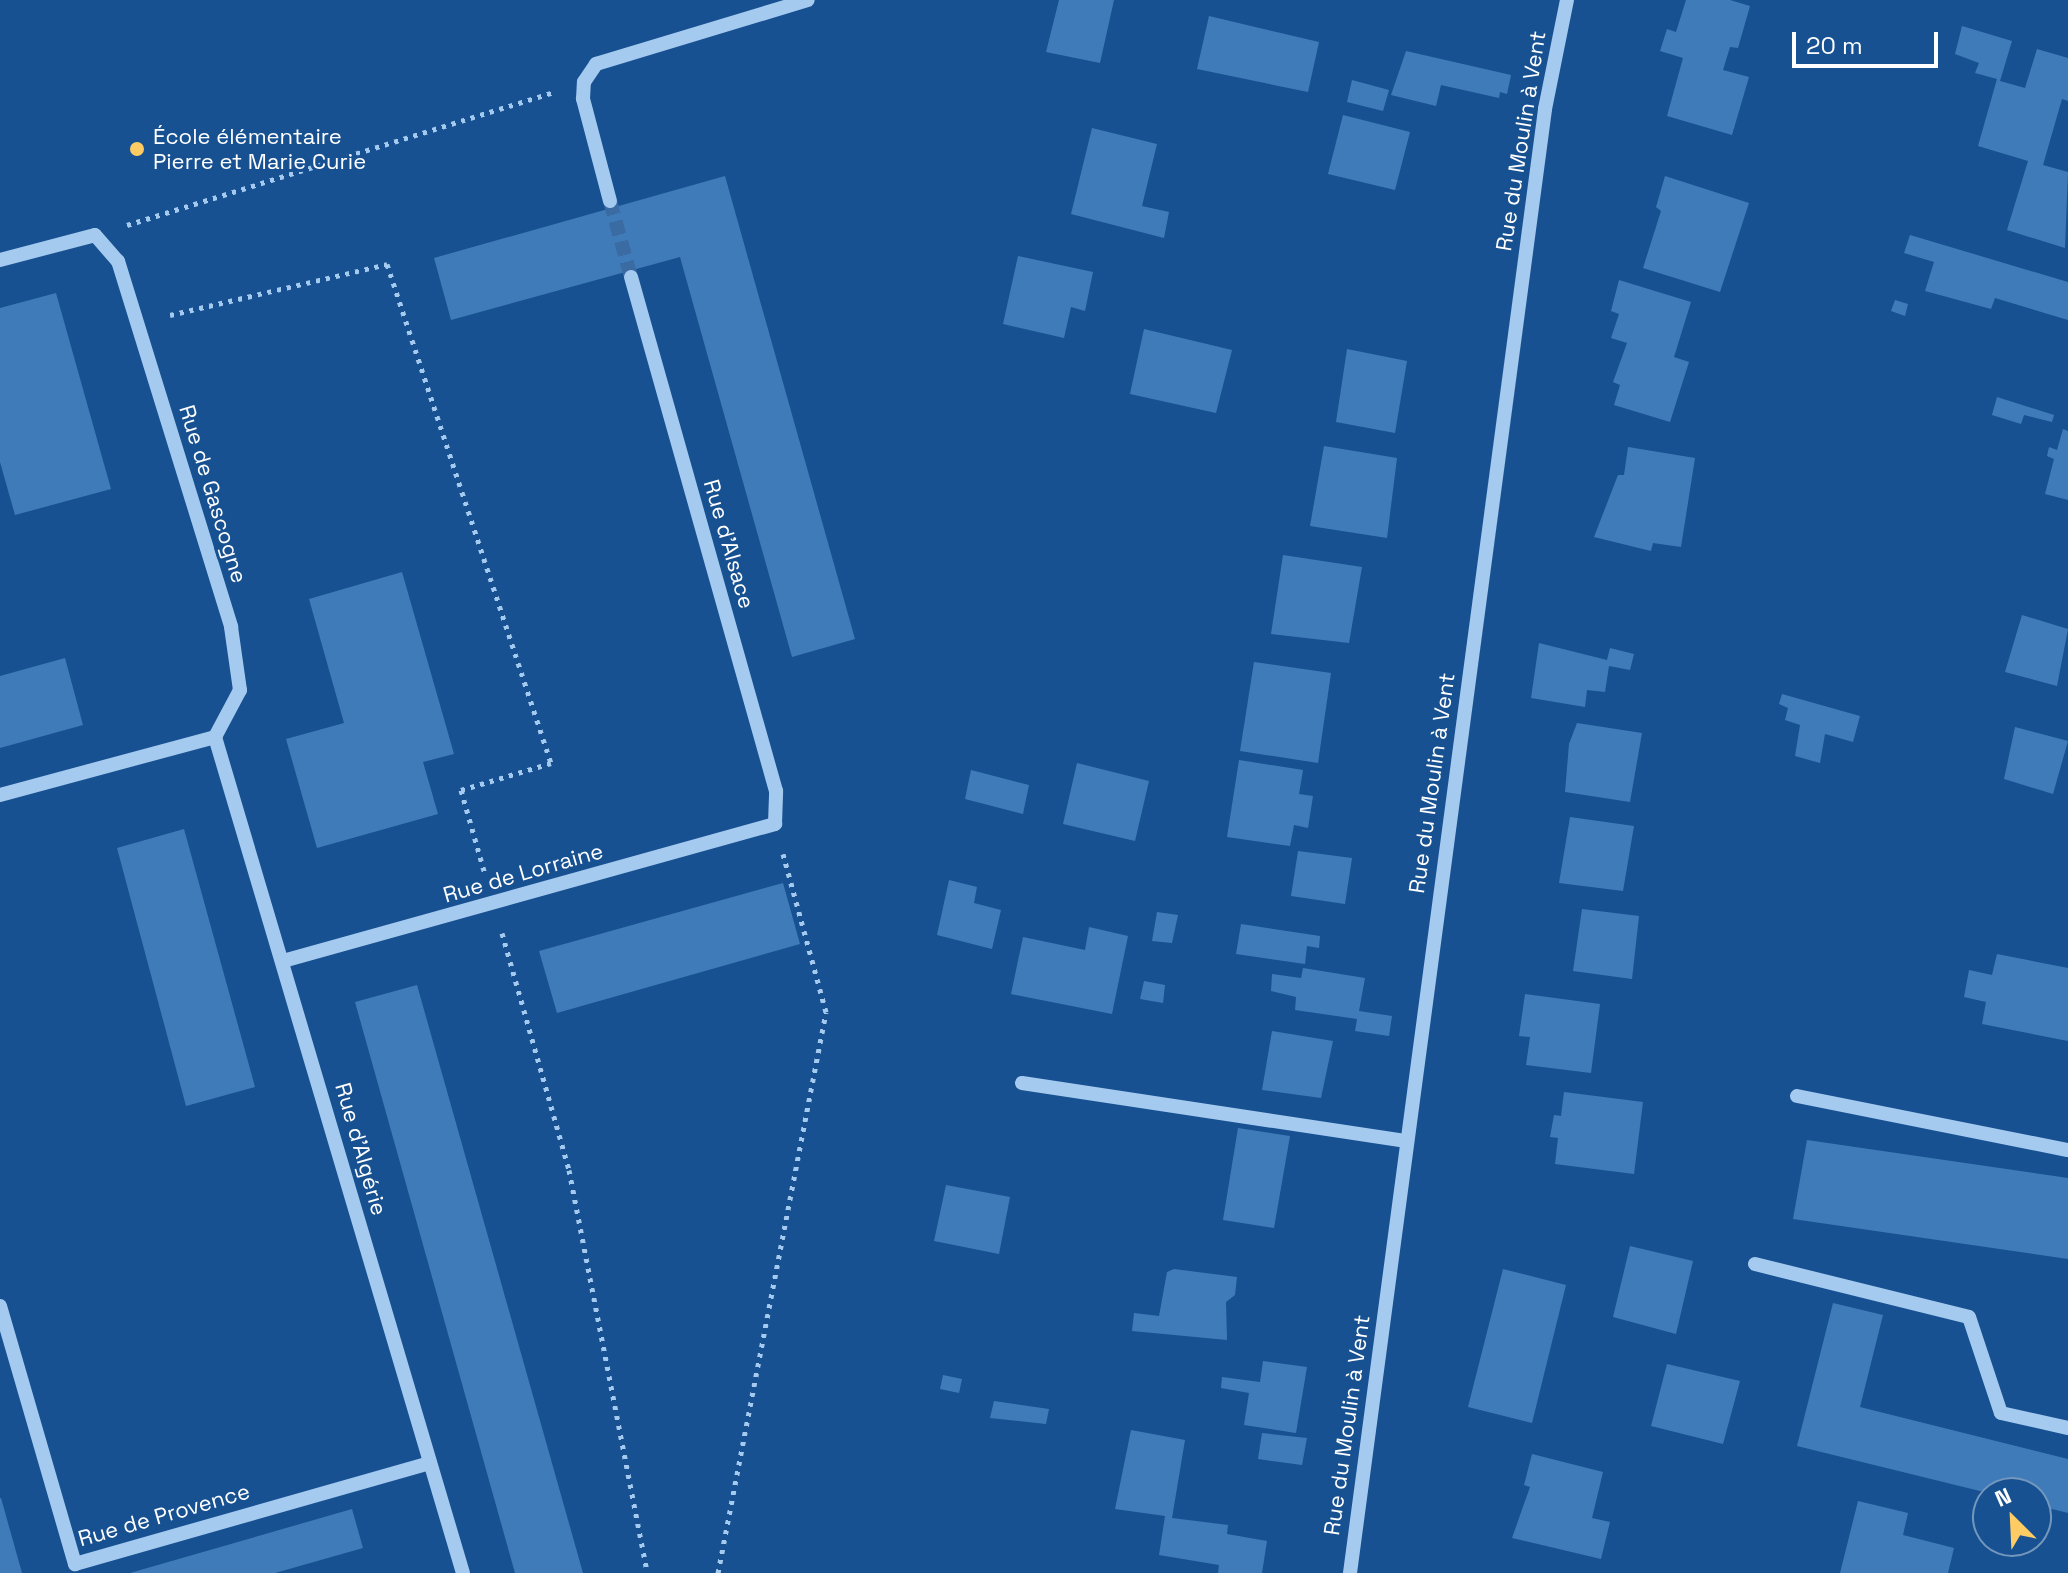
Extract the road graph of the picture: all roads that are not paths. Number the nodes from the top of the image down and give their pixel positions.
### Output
1 (808, 0) edge
2 (1567, 0) edge
3 (610, 201) tunnel mouth
4 (0, 260) edge
5 (631, 277) tunnel mouth
6 (215, 737) junction
7 (0, 795) edge
8 (775, 824) joint
9 (283, 961) junction
10 (1022, 1083) dead end
11 (1797, 1096) dead end
12 (1407, 1141) junction
13 (2068, 1150) edge
14 (1755, 1264) dead end
15 (0, 1306) edge
16 (2068, 1428) edge
17 (430, 1463) junction
18 (463, 1573) edge
19 (1350, 1573) edge

1 - 3 street
2 - 12 street, Rue du Moulin à Vent
4 - 6 street, Rue de Gascogne
5 - 8 street, Rue d'Alsace
6 - 7 street
6 - 9 street, Rue d'Algérie
8 - 9 street, Rue de Lorraine
9 - 17 street, Rue d'Algérie
10 - 12 street
11 - 13 street
12 - 19 street, Rue du Moulin à Vent
14 - 16 street
15 - 17 street, Rue de Provence
17 - 18 street, Rue d'Algérie

